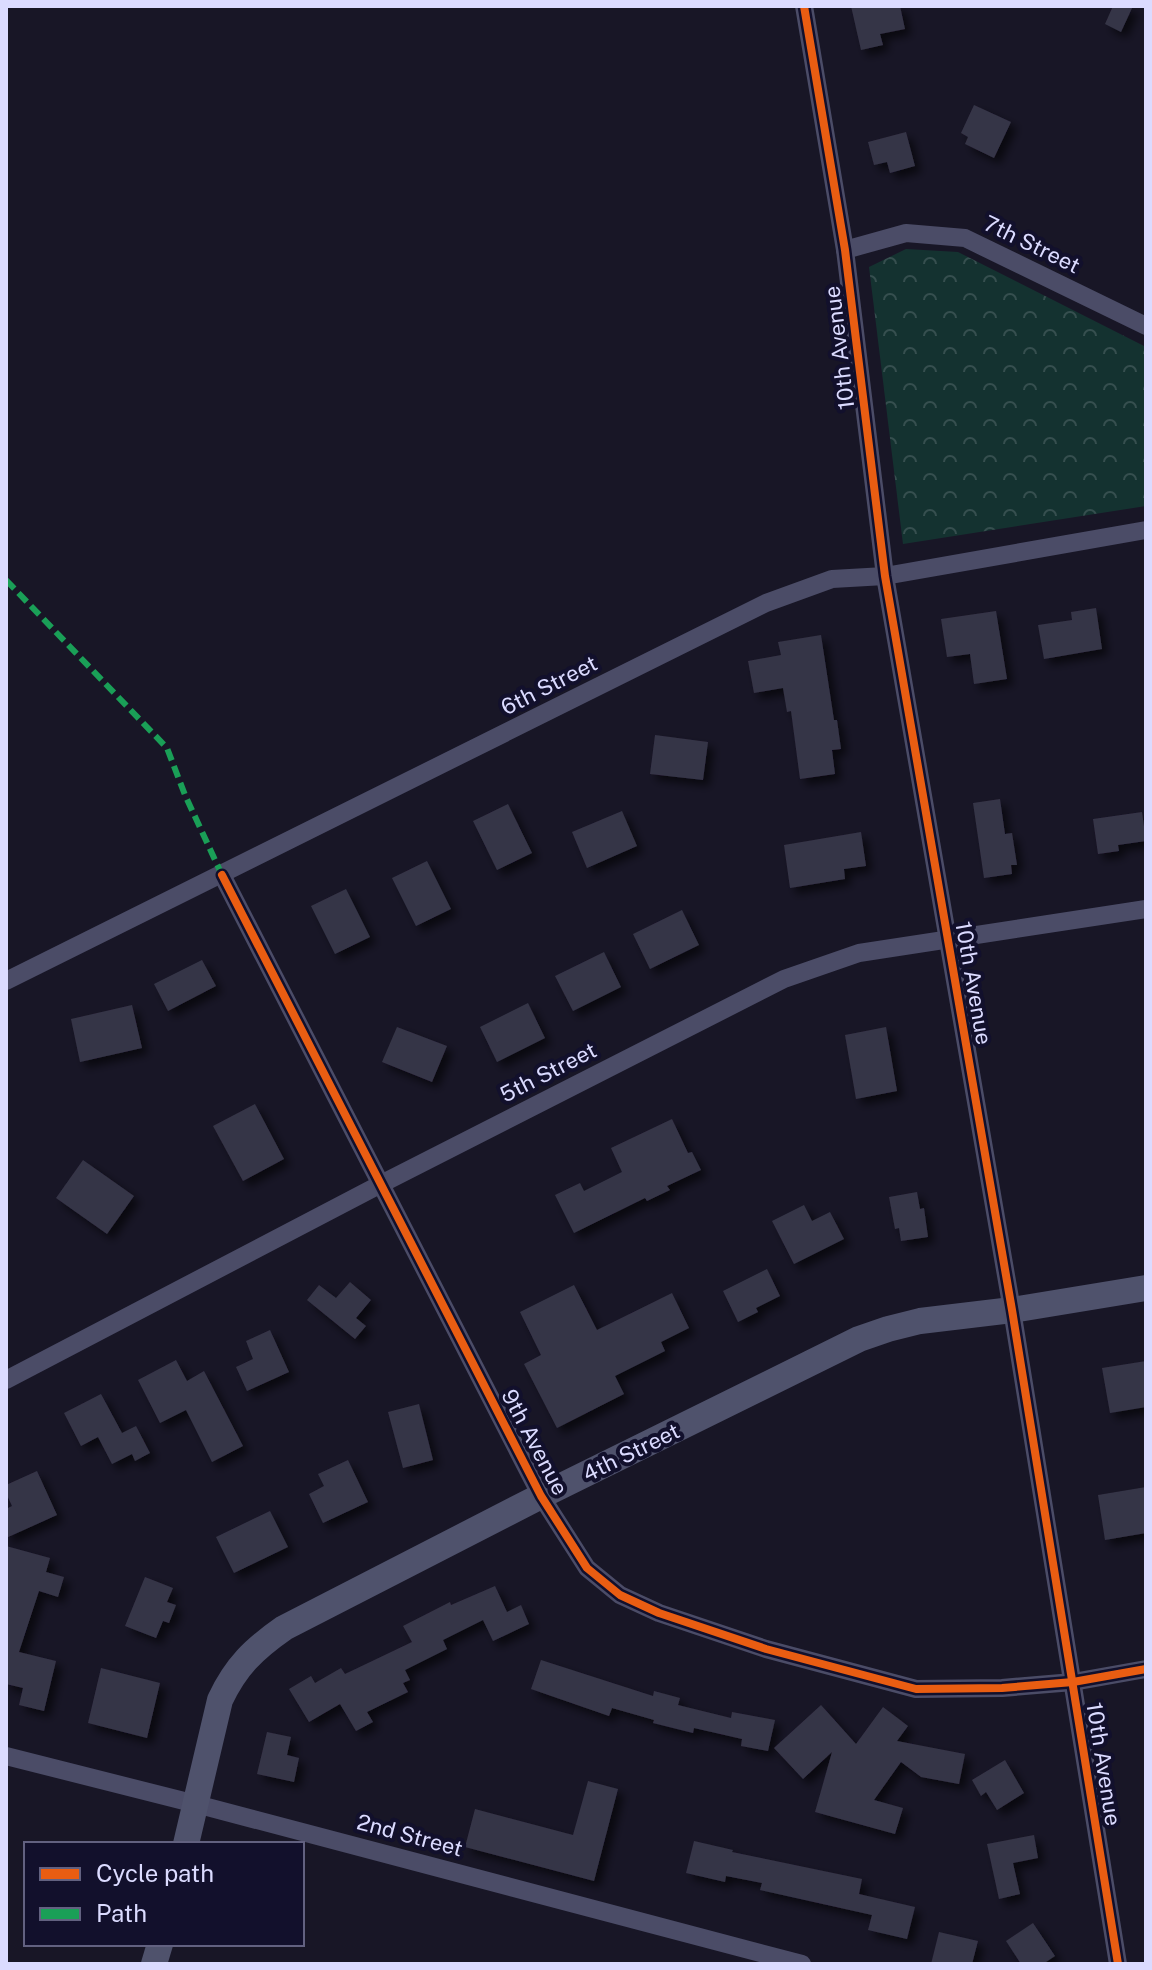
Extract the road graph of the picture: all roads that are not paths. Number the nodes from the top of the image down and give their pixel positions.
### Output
1 (804, 6) edge
2 (845, 250) junction
3 (1146, 326) edge
4 (1146, 530) edge
5 (885, 576) junction
6 (222, 875) junction
7 (1146, 909) edge
8 (949, 938) junction
9 (6, 981) edge
10 (381, 1184) junction
11 (1146, 1288) edge
12 (1012, 1310) junction
13 (6, 1380) edge
14 (541, 1496) junction
15 (1146, 1669) edge
16 (1073, 1682) junction
17 (6, 1756) edge
18 (196, 1804) junction
19 (186, 1842) edge
20 (802, 1964) edge
21 (1118, 1964) edge

1 - 2 street, 10th Avenue
2 - 3 street, 7th Street
2 - 5 street, 10th Avenue
4 - 5 street, 6th Street
5 - 6 street, 6th Street
5 - 8 street, 10th Avenue
6 - 9 street, 6th Street
6 - 10 street, 9th Avenue
7 - 8 street, 5th Street
8 - 10 street, 5th Street
8 - 12 street, 10th Avenue
10 - 13 street, 5th Street
10 - 14 street, 9th Avenue
11 - 12 street, 4th Street
12 - 14 street, 4th Street
12 - 16 street, 10th Avenue
14 - 16 street, 9th Avenue
14 - 18 street, 4th Street
15 - 16 street, 9th Avenue
16 - 21 street, 10th Avenue
17 - 18 street, 2nd Street
18 - 19 street, 4th Street
18 - 20 street, 2nd Street

